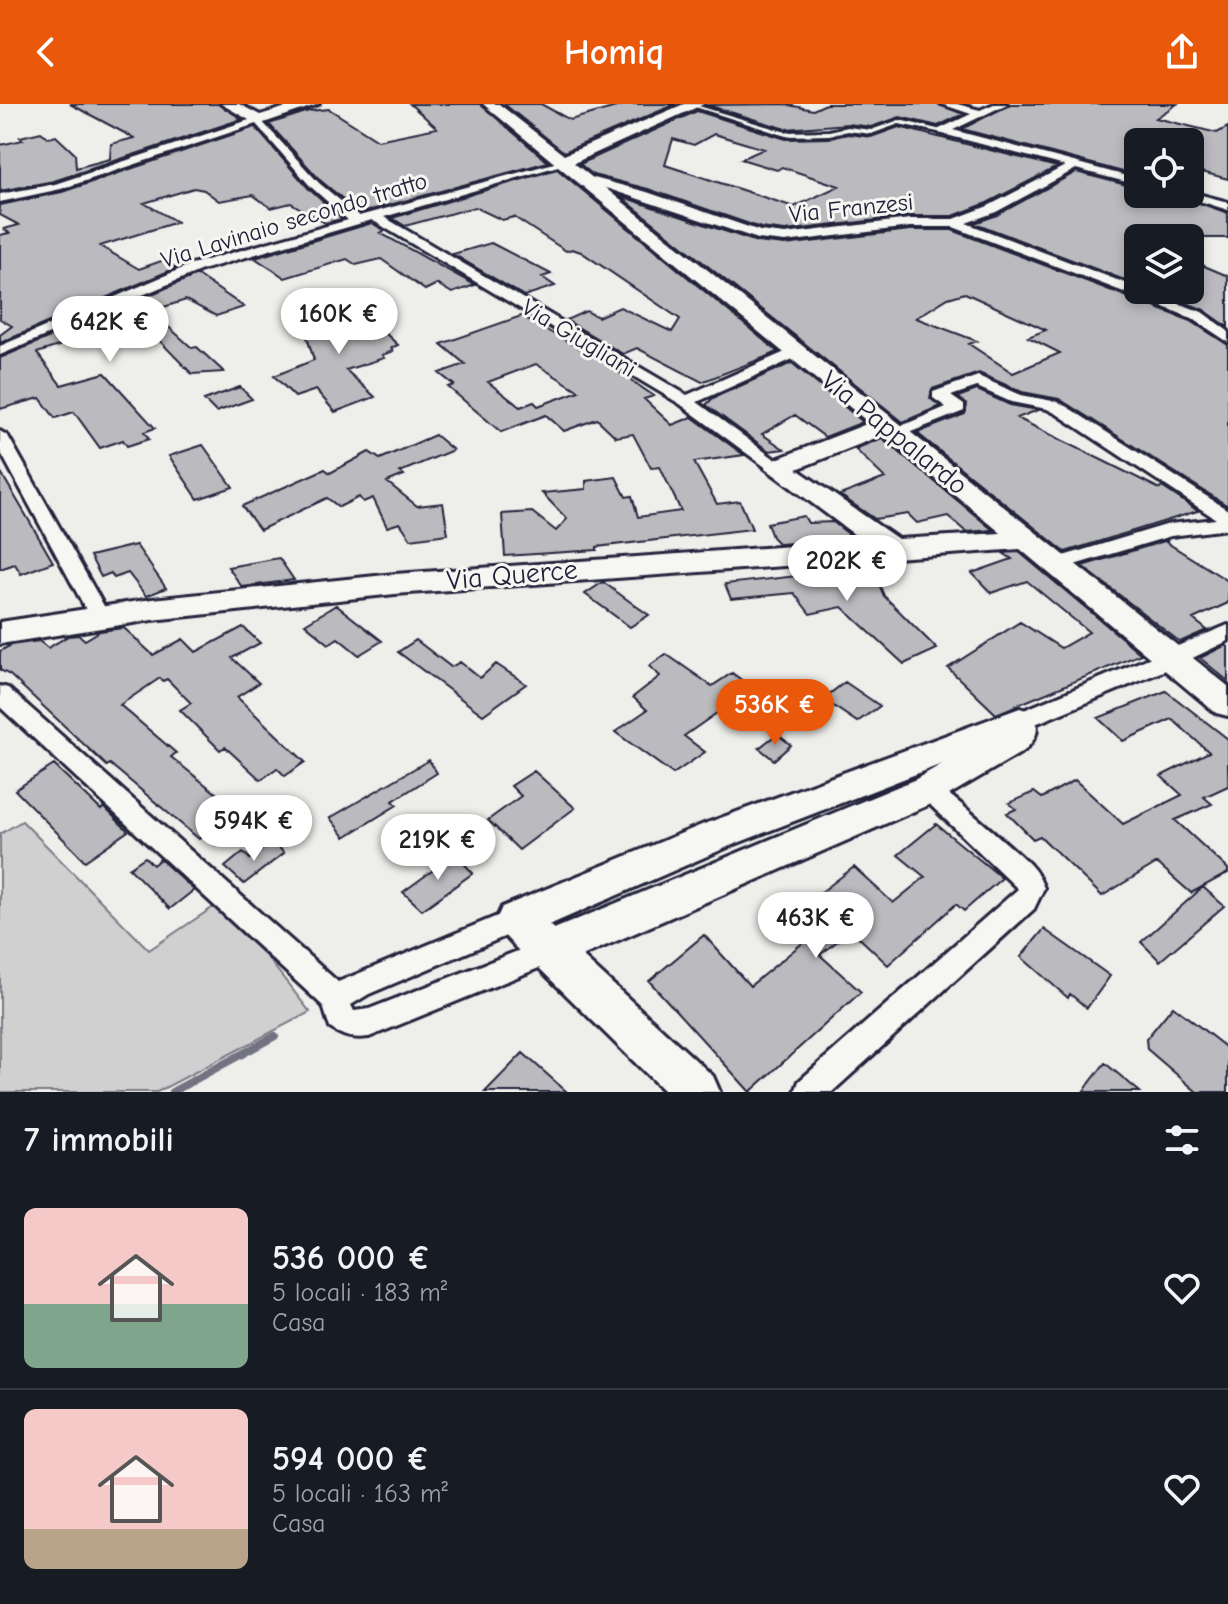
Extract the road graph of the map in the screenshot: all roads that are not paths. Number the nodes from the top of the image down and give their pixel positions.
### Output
1 (228, 104) edge
2 (312, 104) edge
3 (490, 104) edge
4 (946, 104) edge
5 (1002, 104) edge
6 (696, 105) edge
7 (978, 113) junction
8 (258, 120) junction
9 (943, 131) junction
10 (1074, 166) junction
11 (570, 169) junction
12 (1124, 178) edge
13 (1228, 193) edge
14 (0, 198) edge
15 (1222, 204) edge
16 (375, 217) junction
17 (356, 220) junction
18 (955, 223) junction
19 (1228, 338) edge
20 (0, 351) edge
21 (797, 352) junction
22 (686, 401) junction
23 (890, 428) junction
24 (0, 436) edge
25 (778, 468) junction
26 (1228, 521) edge
27 (1027, 540) junction
28 (893, 549) junction
29 (1057, 564) junction
30 (99, 615) junction
31 (1228, 632) edge
32 (0, 633) edge
33 (1172, 659) junction
34 (0, 694) edge
35 (1228, 704) edge
36 (1020, 721) junction
37 (929, 789) junction
38 (516, 920) junction
39 (546, 952) junction
40 (336, 999) junction
41 (697, 1092) edge
42 (810, 1092) edge

1 - 8 street
2 - 8 street
3 - 11 street, Via Pappalardo
4 - 7 street
5 - 7 street
6 - 9 lane
6 - 11 street
7 - 9 street
8 - 14 street
8 - 17 street
9 - 10 street
10 - 12 street
10 - 18 street, Via Franzesi
11 - 16 street, Via Lavinaio secondo tratto
11 - 18 street, Via Franzesi
11 - 21 street, Via Pappalardo
13 - 15 street
16 - 17 street, Via Lavinaio secondo tratto
16 - 22 street, Via Giugliani
17 - 20 street, Via Lavinaio secondo tratto
18 - 19 street
21 - 22 street
21 - 23 street, Via Pappalardo
22 - 25 street, Via Giugliani
23 - 25 street
23 - 26 street
23 - 27 street, Via Pappalardo
24 - 30 street
25 - 28 street, Via Giugliani
26 - 29 street
27 - 28 street, Via Querce
27 - 29 street, Via Pappalardo
28 - 30 street, Via Querce
29 - 33 street, Via Pappalardo
30 - 32 street, Via Querce
31 - 33 street
33 - 35 street, Via Pappalardo
33 - 36 street
34 - 40 street
36 - 37 street
36 - 38 street
37 - 39 street
37 - 42 street
38 - 39 street
38 - 40 street
39 - 40 street
39 - 41 street

